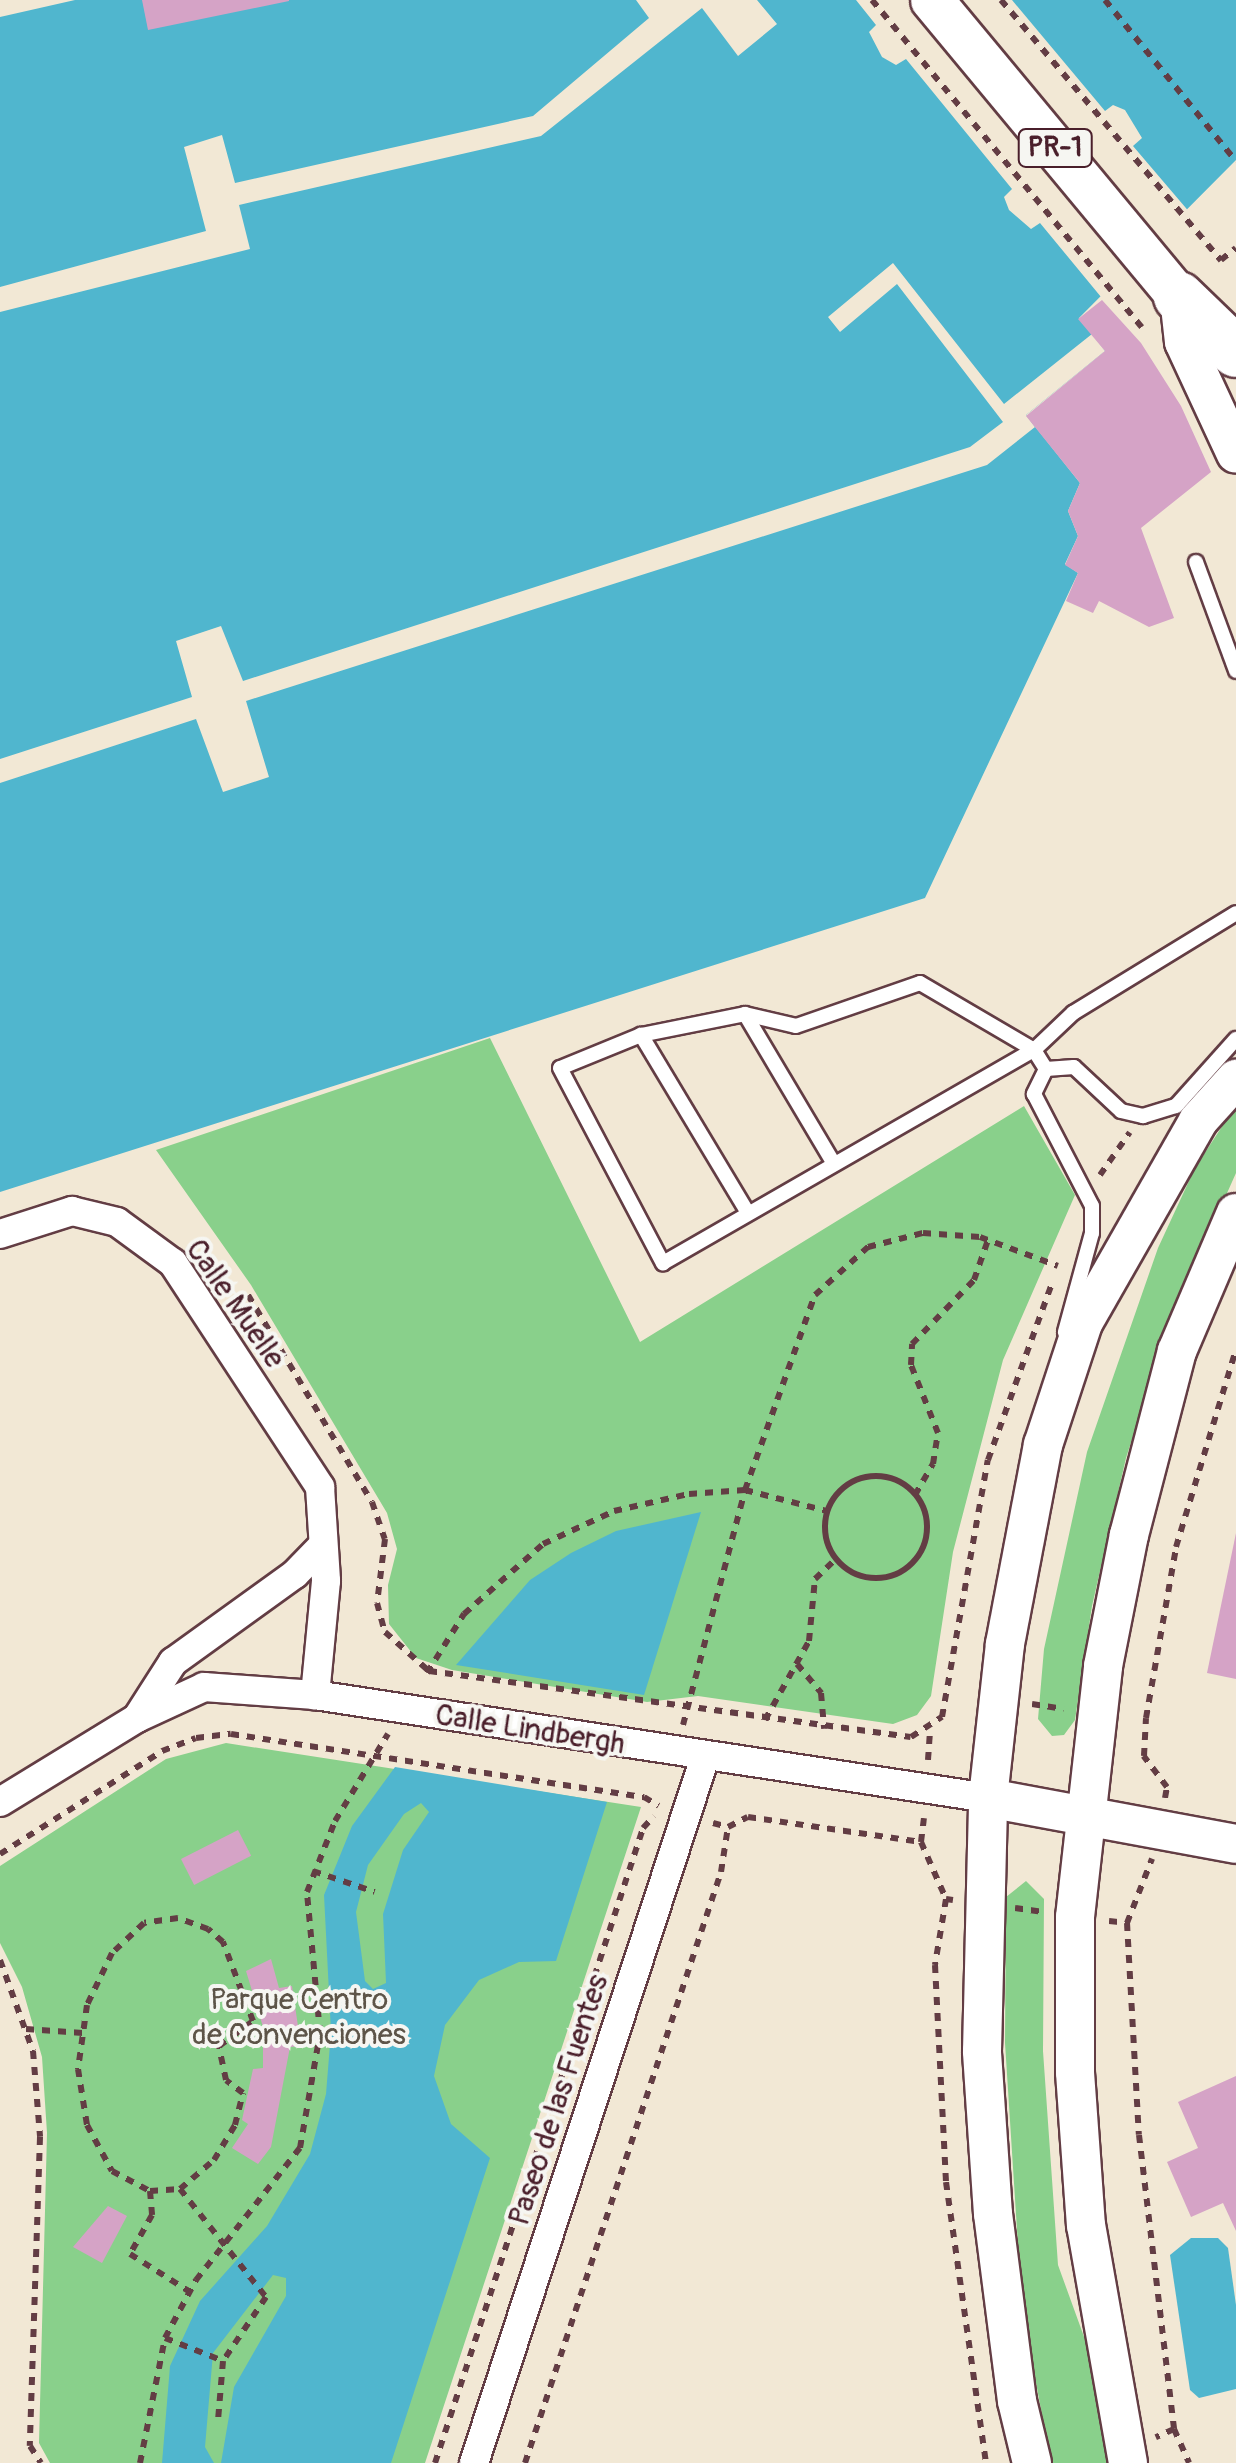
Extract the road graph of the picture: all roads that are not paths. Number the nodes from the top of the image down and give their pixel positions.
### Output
1 (932, 0) edge
2 (1160, 312) junction
3 (1236, 352) edge
4 (1236, 454) edge
5 (1196, 562) dead end
6 (1236, 671) edge
7 (1236, 913) edge
8 (745, 1014) junction
9 (641, 1035) junction
10 (1236, 1039) edge
11 (1034, 1050) junction
12 (1046, 1069) junction
13 (1236, 1080) edge
14 (833, 1162) junction
15 (748, 1212) junction
16 (1236, 1214) edge
17 (0, 1234) edge
18 (1068, 1370) junction
19 (320, 1548) junction
20 (315, 1694) junction
21 (137, 1718) junction
22 (705, 1757) junction
23 (988, 1798) junction
24 (0, 1802) edge
25 (1087, 1820) junction
26 (1236, 1844) edge
27 (1135, 2453) edge
28 (474, 2463) edge
29 (1032, 2463) edge

1 - 2 main road, PR-1
2 - 3 highway, PR-1
2 - 4 main road
5 - 6 lane
7 - 11 lane
8 - 9 lane
8 - 11 lane
8 - 14 lane
9 - 15 lane
9 - 15 lane
10 - 12 lane
11 - 12 lane
11 - 14 lane
12 - 18 lane
13 - 18 main road
14 - 15 lane
16 - 25 main road
17 - 19 street, Calle Muelle
18 - 23 main road
19 - 20 street, Calle Muelle
19 - 21 street
20 - 21 street, Calle Lindbergh
20 - 22 street, Calle Lindbergh
21 - 24 street, Calle Lindbergh
22 - 23 street, Calle Lindbergh
22 - 28 street, Paseo de las Fuentes
23 - 25 main road, Calle Lindbergh
23 - 29 main road
25 - 26 main road, Calle Lindbergh
25 - 27 main road

